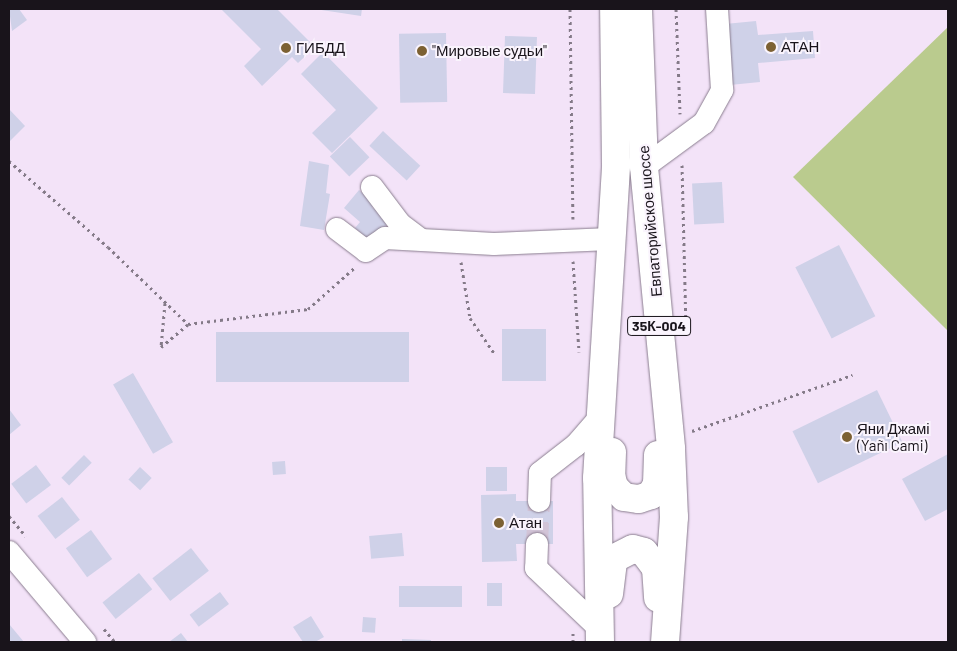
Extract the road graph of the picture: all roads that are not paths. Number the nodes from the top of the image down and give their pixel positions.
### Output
1 (614, 9) edge
2 (638, 9) edge
3 (716, 9) edge
4 (644, 167) junction
5 (372, 187) dead end
6 (337, 229) dead end
7 (420, 239) junction
8 (610, 239) junction
9 (662, 352) junction
10 (601, 416) junction
11 (538, 501) tunnel mouth
12 (537, 544) tunnel mouth
13 (9, 552) edge
14 (603, 637) edge
15 (85, 642) edge
16 (655, 642) edge
17 (665, 642) edge

1 - 8 main road, Евпаторийское шоссе / 35К-004
2 - 4 main road, Евпаторийское шоссе / 35К-004
3 - 4 street
4 - 9 main road, Евпаторийское шоссе / 35К-004
5 - 7 street
6 - 7 street
7 - 8 street
8 - 10 main road, Евпаторийское шоссе / 35К-004
9 - 10 main road
9 - 17 main road, Евпаторийское шоссе / 35К-004
10 - 11 street
10 - 14 main road, Евпаторийское шоссе / 35К-004
12 - 14 street
13 - 15 street
14 - 16 main road

